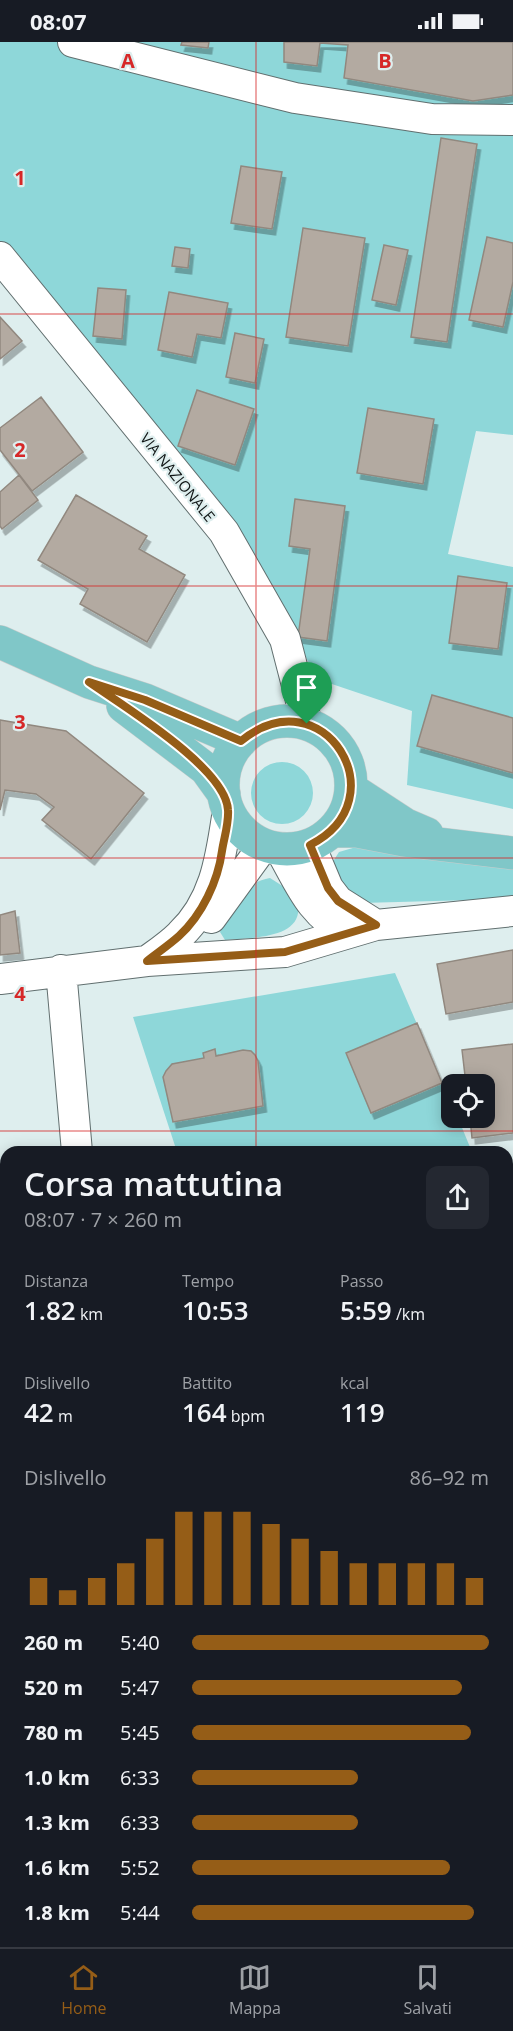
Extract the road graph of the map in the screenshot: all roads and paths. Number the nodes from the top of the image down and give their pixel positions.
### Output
1 (73, 42) edge
2 (513, 120) edge
3 (0, 257) edge
4 (0, 642) edge
5 (89, 682) junction
6 (307, 724) junction
7 (241, 741) junction
8 (351, 789) junction
9 (226, 802) junction
10 (296, 843) junction
11 (457, 845) junction
12 (513, 853) edge
13 (513, 911) edge
14 (362, 929) junction
15 (147, 961) junction
16 (61, 970) junction
17 (0, 979) edge
18 (76, 1146) edge

1 - 2 street
3 - 6 street, VIA NAZIONALE
4 - 5 main road
5 - 7 main road
5 - 9 main road
6 - 7 main road
6 - 8 main road
7 - 9 main road
8 - 10 main road
8 - 11 main road
9 - 10 main road
9 - 15 street
10 - 11 main road
10 - 14 street
10 - 15 street
11 - 12 main road
13 - 14 street
14 - 15 street
15 - 16 street
16 - 17 street
16 - 18 street

